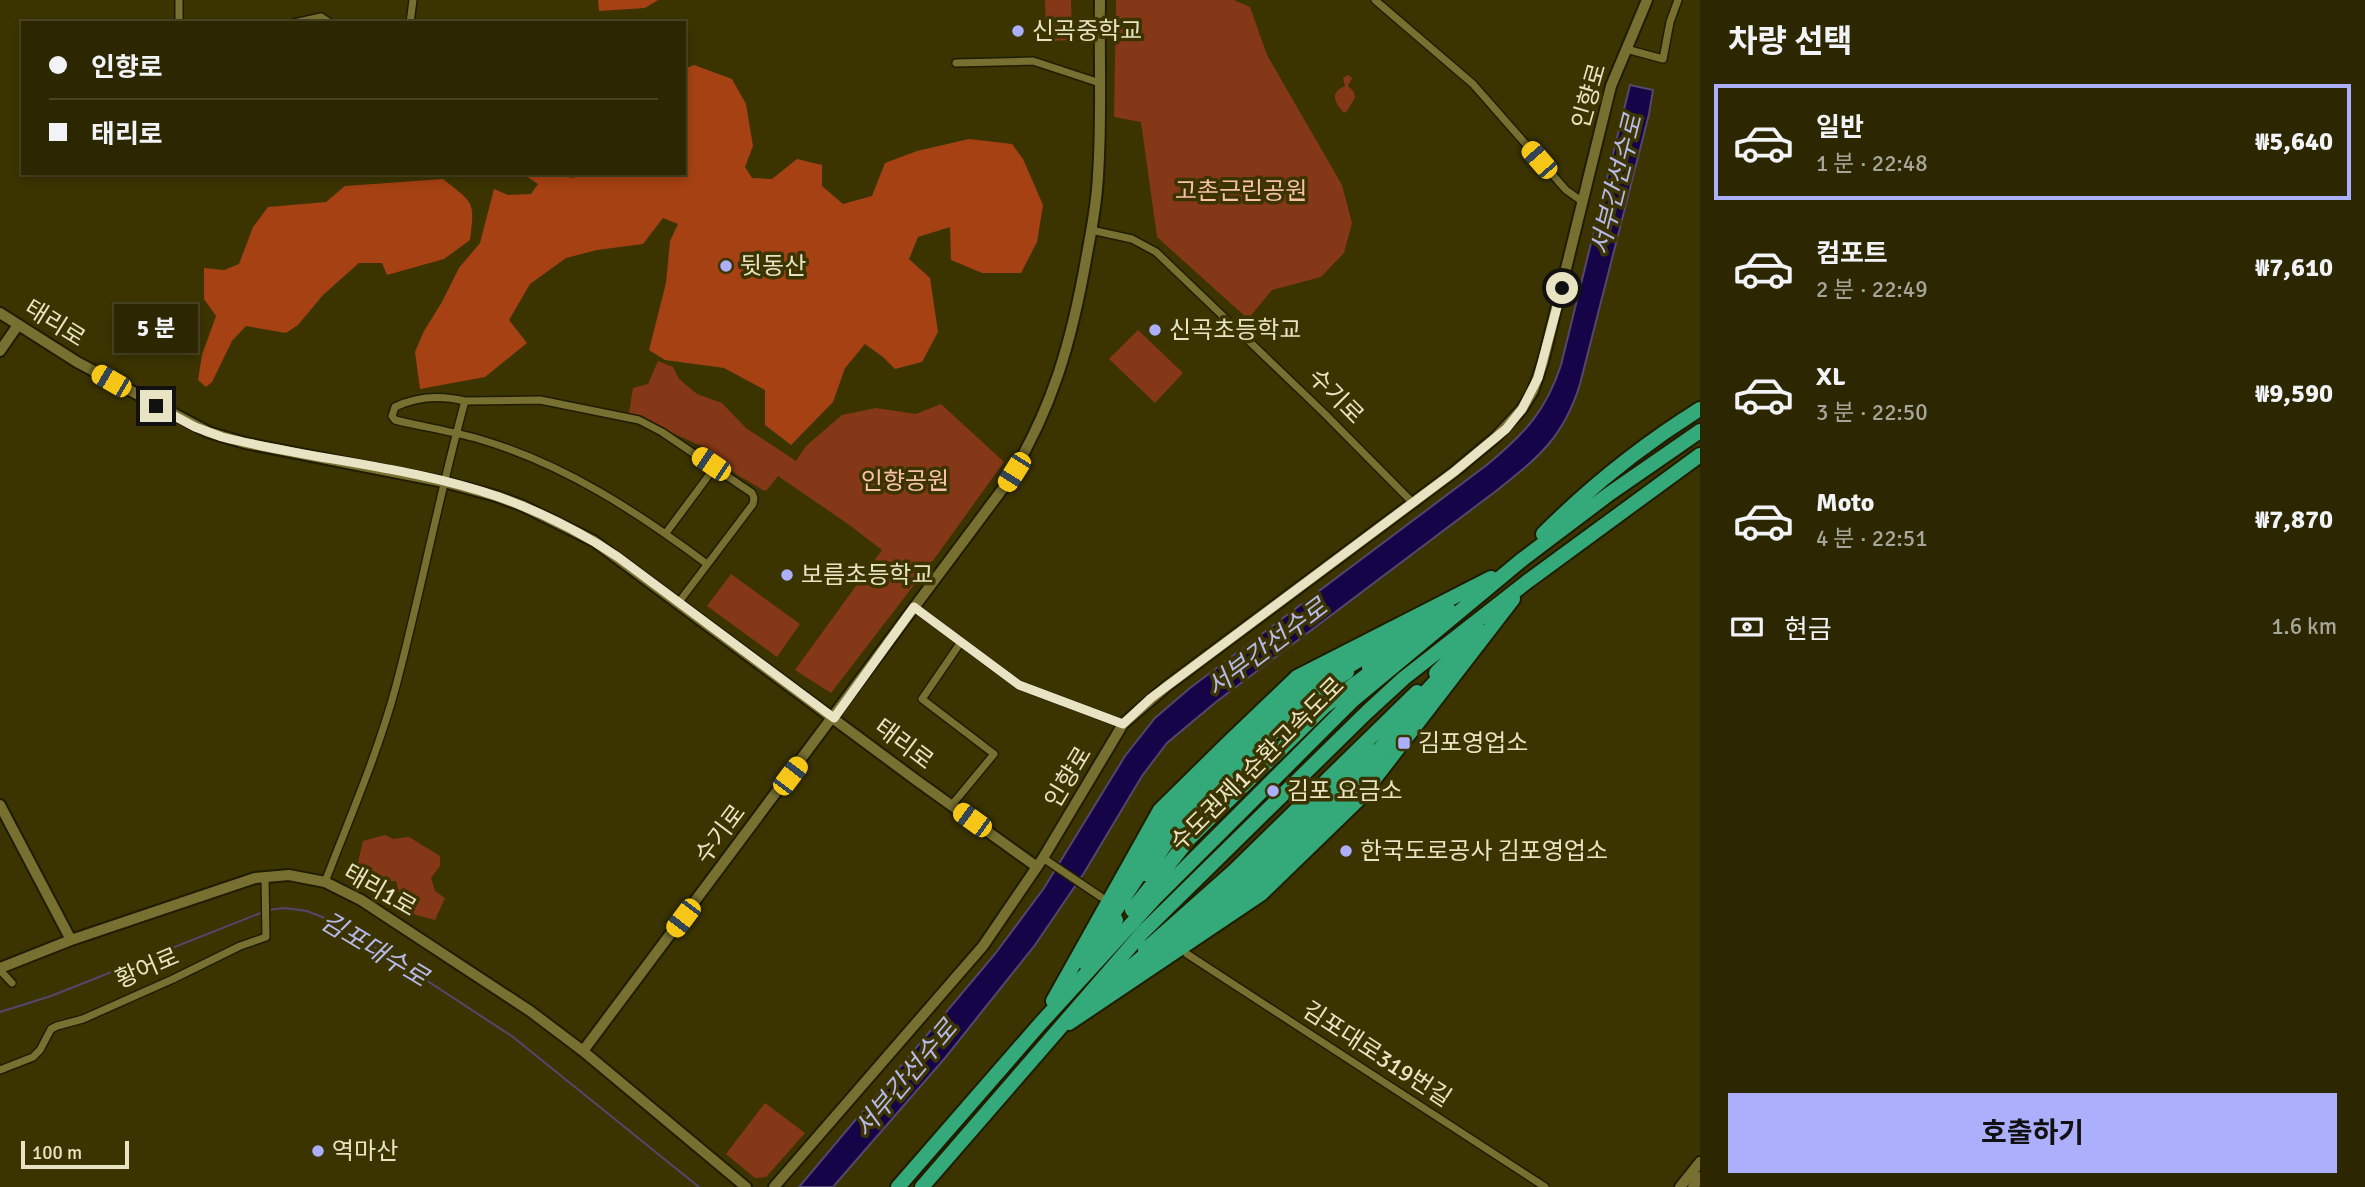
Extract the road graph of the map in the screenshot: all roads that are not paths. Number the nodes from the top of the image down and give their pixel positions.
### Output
1 (179, 0) edge
2 (413, 0) edge
3 (1100, 0) edge
4 (1377, 0) edge
5 (1647, 0) edge
6 (1678, 0) edge
7 (179, 21) edge
8 (305, 21) edge
9 (326, 21) edge
10 (410, 21) edge
11 (1626, 49) junction
12 (956, 63) dead end
13 (1100, 83) junction
14 (1584, 203) junction
15 (1091, 230) junction
16 (0, 313) edge
17 (18, 325) junction
18 (0, 351) edge
19 (465, 401) junction
20 (1700, 409) edge
21 (1700, 431) edge
22 (456, 433) junction
23 (1700, 455) edge
24 (1700, 462) edge
25 (715, 467) junction
26 (1680, 468) junction
27 (444, 482) junction
28 (1413, 503) junction
29 (666, 533) junction
30 (707, 564) junction
31 (1514, 566) junction
32 (1528, 581) junction
33 (679, 603) junction
34 (914, 607) junction
35 (961, 642) junction
36 (834, 718) junction
37 (1123, 724) junction
38 (0, 805) edge
39 (951, 806) junction
40 (1044, 863) junction
41 (265, 882) junction
42 (325, 882) junction
43 (1101, 897) dead end
44 (71, 940) junction
45 (1187, 954) dead end
46 (0, 969) edge
47 (12, 983) dead end
48 (1040, 1024) junction
49 (1053, 1033) junction
50 (583, 1051) junction
51 (0, 1070) edge
52 (1700, 1163) edge
53 (1700, 1177) edge
54 (746, 1187) edge
55 (774, 1187) edge
56 (898, 1187) edge
57 (922, 1187) edge
58 (1545, 1187) edge
59 (1680, 1187) edge
60 (1693, 1187) edge

1 - 7 street
2 - 10 street
3 - 13 street, 수기로
4 - 14 street
5 - 11 street, 인향로
6 - 11 street
8 - 9 street
11 - 14 street, 인향로
12 - 13 street
13 - 15 street, 수기로
14 - 28 street, 인향로
15 - 28 street, 수기로
15 - 34 street, 수기로
16 - 17 street, 태리로
17 - 18 street
17 - 27 street, 태리로
19 - 22 street
19 - 22 street
19 - 25 street
20 - 31 highway
21 - 31 highway, 수도권제1순환고속도로
22 - 27 street
22 - 29 street
23 - 26 highway, 수도권제1순환고속도로
24 - 26 highway
25 - 29 street
25 - 30 street
26 - 32 highway, 수도권제1순환고속도로
27 - 33 street, 태리로
27 - 42 street
28 - 37 street, 인향로
29 - 30 street
30 - 33 street
31 - 48 highway, 수도권제1순환고속도로
31 - 48 highway
31 - 48 highway
32 - 49 highway
32 - 49 highway, 수도권제1순환고속도로
32 - 49 highway
33 - 36 street, 태리로
34 - 35 street
34 - 36 street, 수기로
35 - 37 street
35 - 39 street
36 - 39 street, 태리로
36 - 50 street, 수기로
37 - 40 street, 인향로
38 - 44 street
39 - 40 street, 태리로
40 - 43 street
40 - 55 street, 인향로
41 - 42 street, 태리1로
41 - 44 street, 태리1로
41 - 51 street, 황어로
42 - 50 street, 태리1로
44 - 46 street, 태리1로
45 - 58 street, 김포대로319번길
46 - 47 street
48 - 56 highway, 수도권제1순환고속도로
49 - 57 highway, 수도권제1순환고속도로
50 - 54 street, 태리1로
52 - 59 street
53 - 60 street

